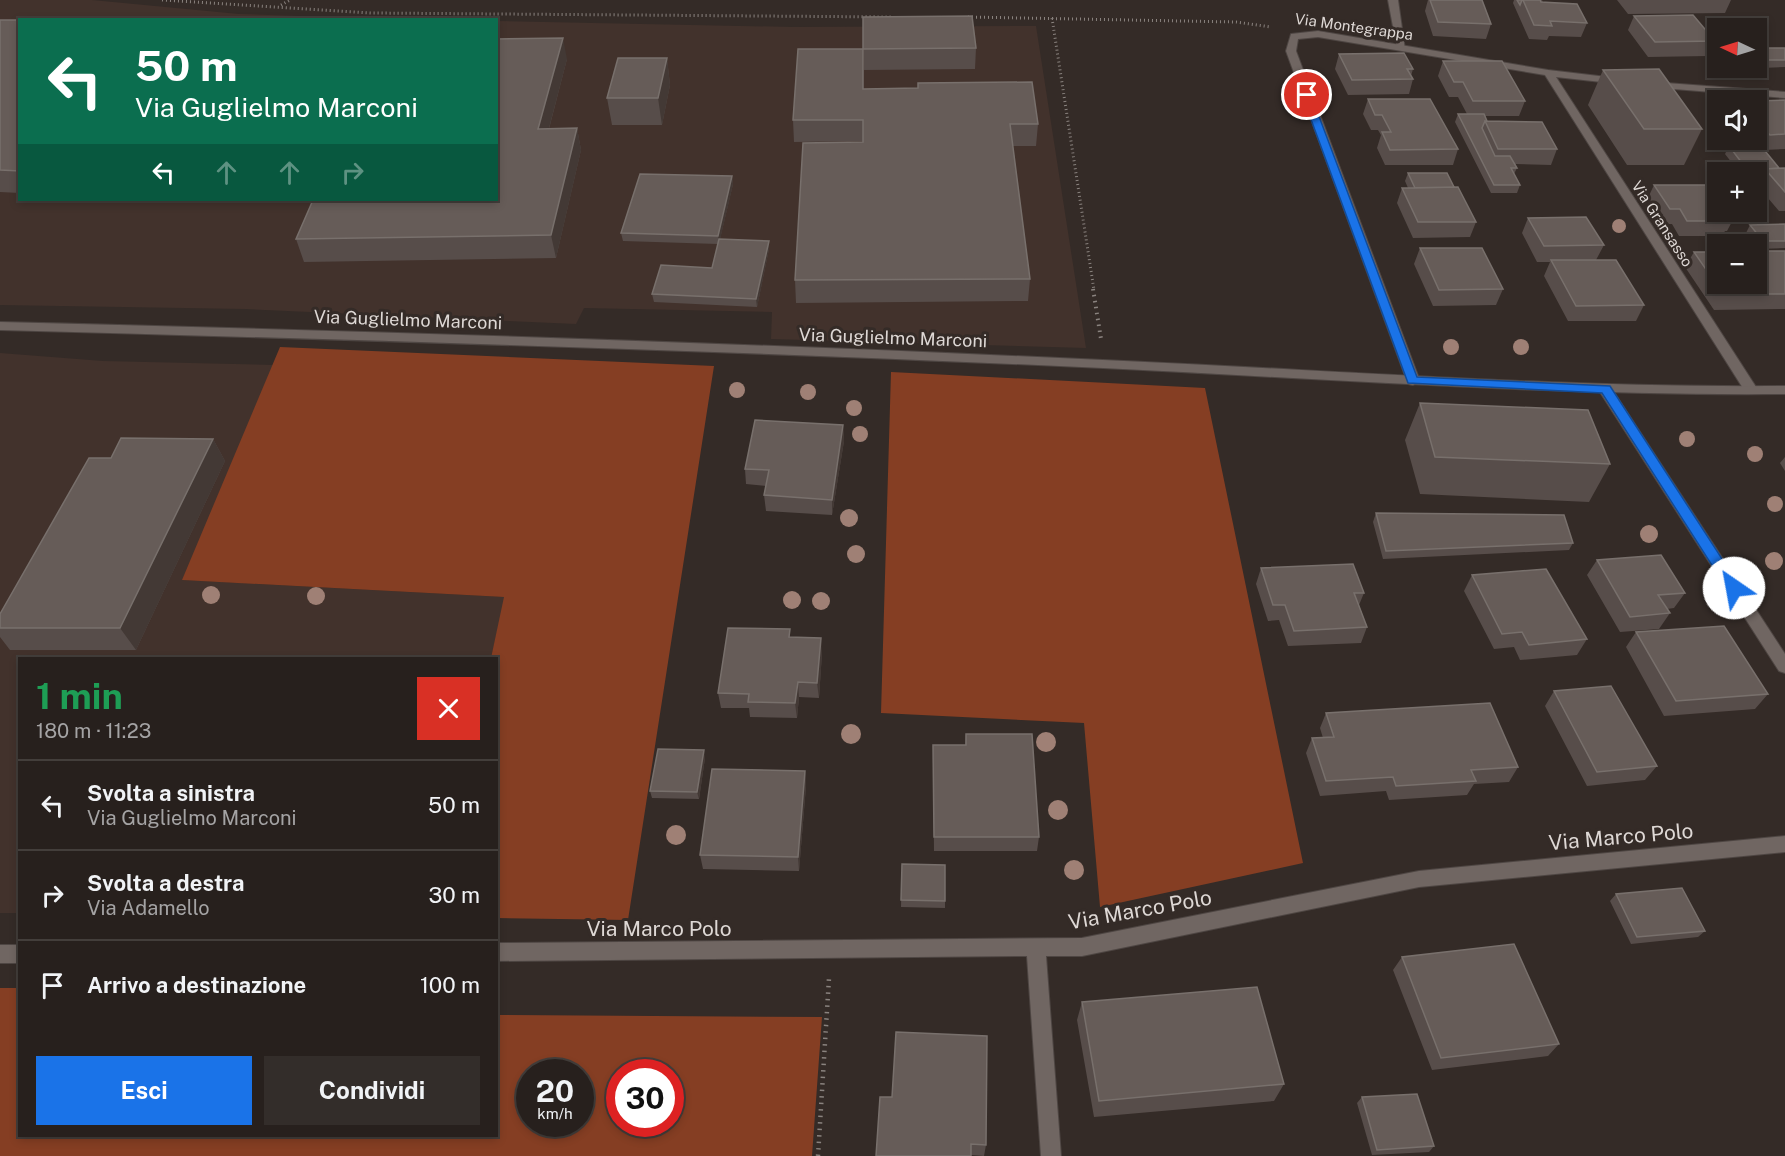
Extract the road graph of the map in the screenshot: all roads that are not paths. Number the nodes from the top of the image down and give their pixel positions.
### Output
1 (1393, 0) edge
2 (1402, 48) junction
3 (1548, 73) junction
4 (1785, 95) edge
5 (0, 326) edge
6 (1413, 381) junction
7 (1605, 389) junction
8 (1751, 390) junction
9 (1785, 390) edge
10 (1785, 667) edge
11 (1785, 844) edge
12 (1036, 947) junction
13 (498, 952) edge
14 (0, 954) edge
15 (18, 954) edge
16 (1051, 1156) edge

1 - 2 street
2 - 3 street, Via Montegrappa
2 - 6 street, Via Montegrappa
3 - 4 street, Via Montegrappa
3 - 8 street, Via Gransasso
5 - 6 street, Via Guglielmo Marconi
6 - 7 street, Via Guglielmo Marconi
7 - 8 street, Via Guglielmo Marconi
7 - 10 street
8 - 9 street, Via Guglielmo Marconi
11 - 12 street, Via Marco Polo
12 - 13 street, Via Marco Polo
12 - 16 street
14 - 15 street

